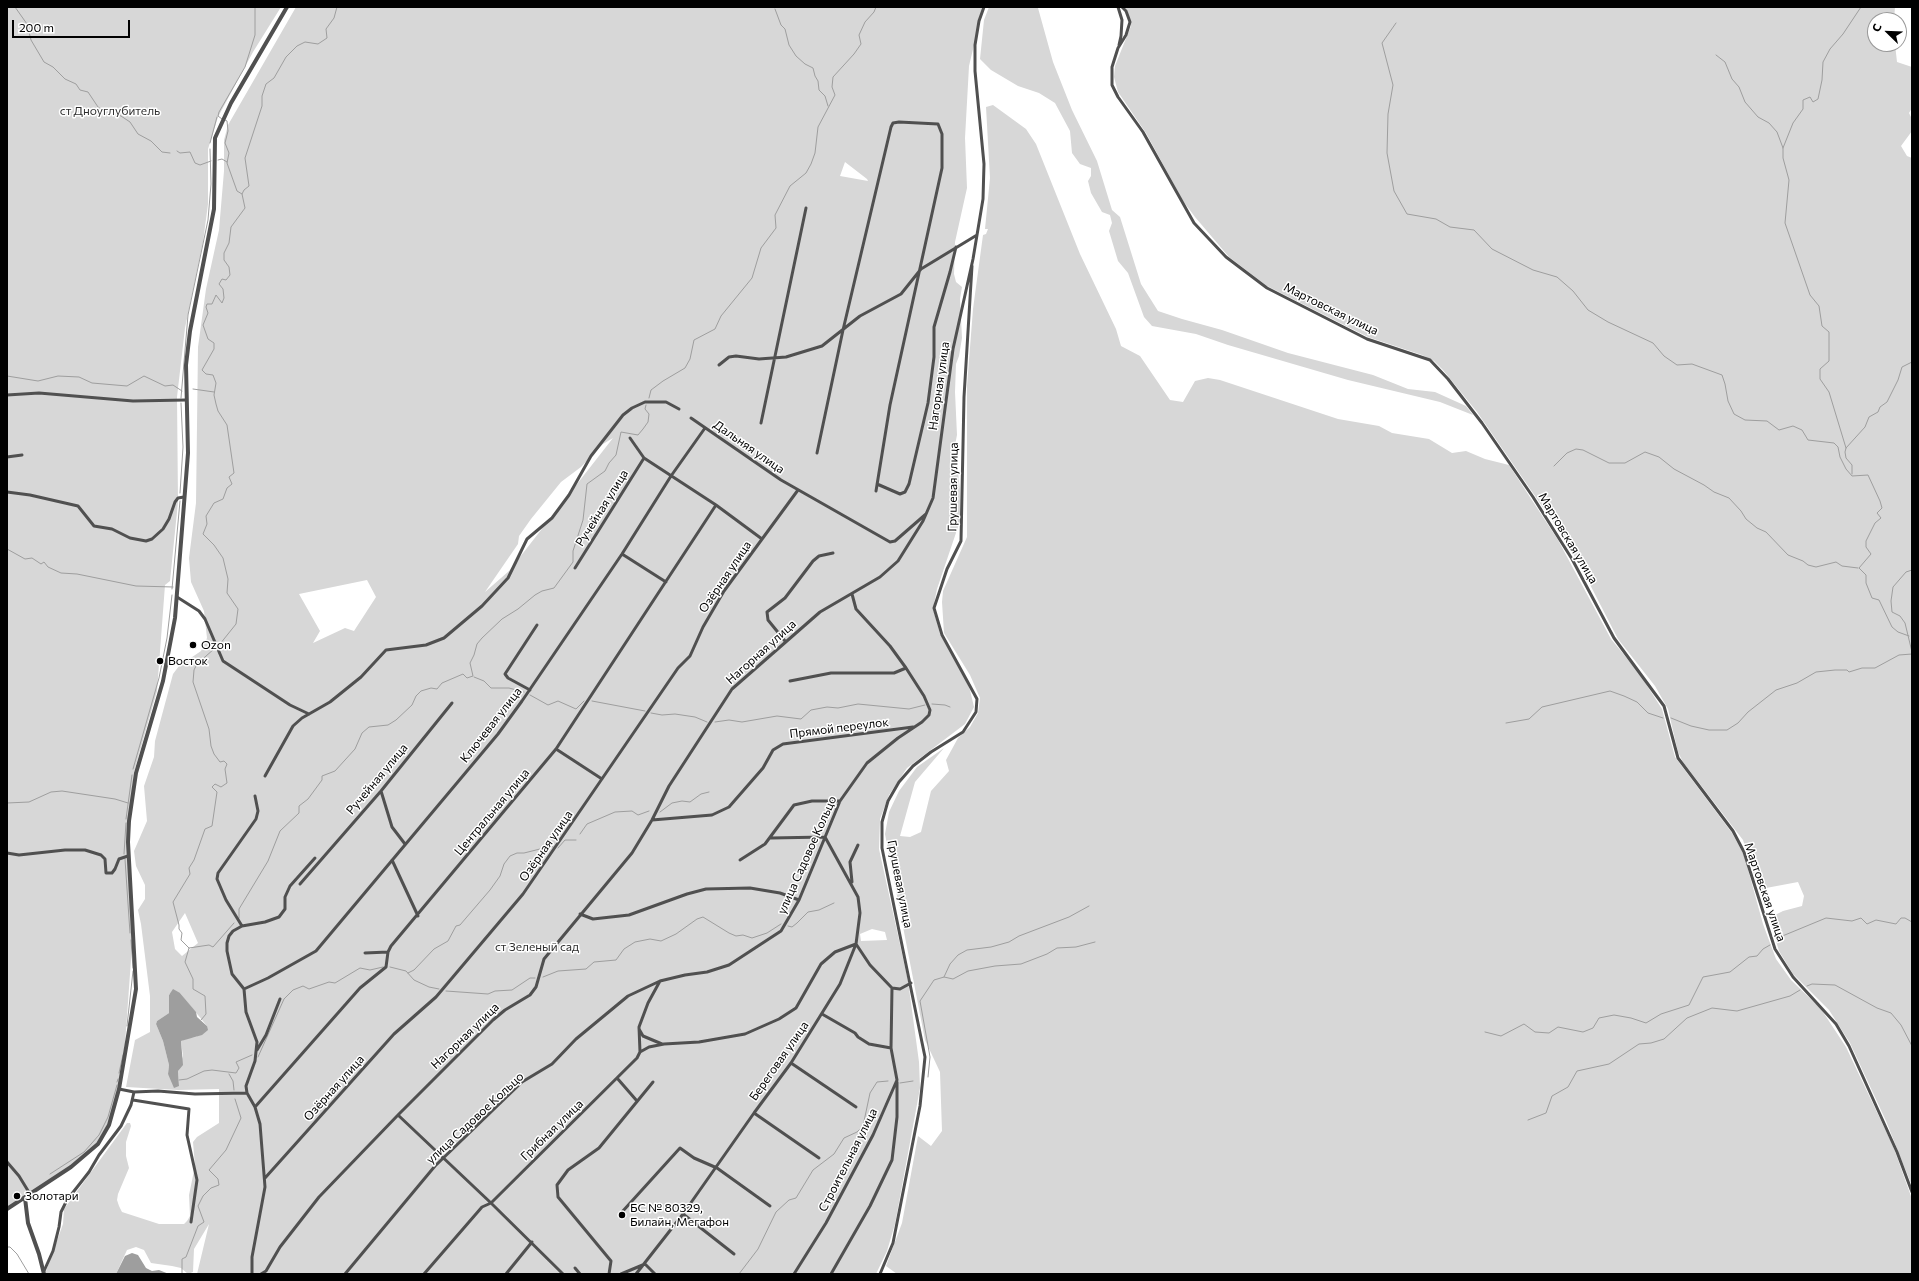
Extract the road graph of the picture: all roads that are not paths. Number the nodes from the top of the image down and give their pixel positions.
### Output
1 (287, 7) edge
2 (984, 7) edge
3 (1118, 7) edge
4 (1122, 7) edge
5 (1118, 48) junction
6 (806, 208) dead end
7 (977, 235) junction
8 (956, 247) junction
9 (973, 259) junction
10 (921, 269) junction
11 (843, 330) junction
12 (774, 357) junction
13 (719, 365) dead end
14 (7, 396) edge
15 (186, 400) junction
16 (679, 409) dead end
17 (691, 418) dead end
18 (760, 423) dead end
19 (705, 428) junction
20 (630, 438) dead end
21 (816, 453) dead end
22 (22, 455) dead end
23 (7, 457) edge
24 (644, 458) junction
25 (671, 476) junction
26 (877, 484) junction
27 (798, 490) junction
28 (876, 491) dead end
29 (7, 492) edge
30 (184, 496) junction
31 (716, 505) junction
32 (929, 511) junction
33 (762, 539) junction
34 (833, 553) dead end
35 (622, 554) junction
36 (575, 568) dead end
37 (666, 582) junction
38 (852, 594) junction
39 (177, 597) junction
40 (537, 625) dead end
41 (785, 641) junction
42 (906, 668) junction
43 (790, 682) dead end
44 (530, 690) junction
45 (452, 703) dead end
46 (309, 714) junction
47 (915, 726) junction
48 (556, 749) junction
49 (265, 776) dead end
50 (602, 779) junction
51 (380, 791) junction
52 (255, 796) dead end
53 (840, 801) junction
54 (652, 820) junction
55 (825, 837) junction
56 (771, 838) junction
57 (405, 844) junction
58 (858, 844) dead end
59 (7, 853) edge
60 (128, 856) junction
61 (315, 858) dead end
62 (392, 860) junction
63 (740, 860) dead end
64 (300, 884) dead end
65 (852, 884) junction
66 (799, 900) junction
67 (580, 914) junction
68 (418, 916) junction
69 (242, 926) junction
70 (856, 944) junction
71 (388, 952) junction
72 (365, 953) dead end
73 (660, 981) junction
74 (911, 983) junction
75 (892, 988) junction
76 (244, 989) junction
77 (280, 999) dead end
78 (822, 1014) junction
79 (639, 1027) junction
80 (664, 1044) junction
81 (891, 1048) junction
82 (256, 1052) junction
83 (640, 1052) junction
84 (791, 1063) junction
85 (617, 1078) junction
86 (897, 1080) junction
87 (652, 1082) dead end
88 (119, 1089) junction
89 (134, 1092) junction
90 (246, 1093) junction
91 (133, 1100) junction
92 (637, 1101) junction
93 (255, 1107) junction
94 (856, 1107) dead end
95 (754, 1113) junction
96 (398, 1115) junction
97 (819, 1158) dead end
98 (443, 1159) junction
99 (7, 1162) edge
100 (716, 1168) junction
101 (265, 1178) junction
102 (1912, 1192) edge
103 (30, 1194) junction
104 (25, 1198) junction
105 (491, 1203) junction
106 (770, 1206) dead end
107 (7, 1208) edge
108 (622, 1212) dead end
109 (683, 1214) junction
110 (191, 1222) dead end
111 (532, 1242) junction
112 (734, 1254) dead end
113 (645, 1264) junction
114 (575, 1268) dead end
115 (44, 1273) edge
116 (252, 1274) edge
117 (257, 1274) edge
118 (261, 1274) edge
119 (345, 1274) edge
120 (424, 1274) edge
121 (506, 1274) edge
122 (563, 1274) edge
123 (580, 1274) edge
124 (609, 1274) edge
125 (621, 1274) edge
126 (636, 1274) edge
127 (655, 1274) edge
128 (794, 1274) edge
129 (831, 1274) edge
130 (880, 1274) edge

1 - 15 street
2 - 7 street, Нагорная улица
3 - 5 street
4 - 5 street, Мартовская улица
5 - 102 street, Мартовская улица
6 - 12 street
7 - 8 street
7 - 9 street, Нагорная улица
8 - 10 street
8 - 26 street
9 - 32 street, Нагорная улица
9 - 74 street, Грушевая улица
10 - 11 street
10 - 11 street
10 - 26 street
11 - 12 street
11 - 21 street
12 - 13 street
12 - 18 street
14 - 15 street
15 - 30 street
16 - 46 street
17 - 19 street, Дальняя улица
19 - 25 street, Ключевая улица
19 - 27 street, Дальняя улица
20 - 24 street
22 - 23 street
24 - 25 street
24 - 36 street, Ручейная улица
25 - 31 street
25 - 35 street, Ключевая улица
26 - 28 street
27 - 32 street, Дальняя улица
27 - 33 street, Озёрная улица
29 - 30 street
30 - 39 street
31 - 33 street
31 - 37 street, Центральная улица
32 - 38 street, Нагорная улица
33 - 50 street, Озёрная улица
34 - 41 street
35 - 37 street
35 - 44 street, Ключевая улица
37 - 48 street, Центральная улица
38 - 41 street, Нагорная улица
38 - 42 street, улица Садовое Кольцо
39 - 46 street
39 - 60 street
40 - 44 street
41 - 54 street, Нагорная улица
42 - 43 street
42 - 47 street, улица Садовое Кольцо
44 - 57 street, Ключевая улица
45 - 51 street, Ручейная улица
46 - 49 street
47 - 53 street, улица Садовое Кольцо
47 - 54 street, Прямой переулок
48 - 50 street
48 - 68 street, Центральная улица
50 - 101 street, Озёрная улица
51 - 57 street
51 - 64 street, Ручейная улица
52 - 69 street
53 - 55 street, улица Садовое Кольцо
53 - 56 street
54 - 67 street, Нагорная улица
55 - 56 street
55 - 65 street, Береговая улица
55 - 66 street, улица Садовое Кольцо
56 - 63 street
57 - 62 street, Ключевая улица
58 - 65 street
59 - 60 street
60 - 88 street
61 - 69 street
62 - 68 street
62 - 76 street, Ключевая улица
65 - 70 street, Береговая улица
66 - 67 street
66 - 73 street, улица Садовое Кольцо
67 - 96 street, Нагорная улица
68 - 71 street, Центральная улица
69 - 76 street
70 - 75 street
70 - 78 street, Береговая улица
70 - 80 street
71 - 72 street
71 - 93 street, Центральная улица
73 - 79 street
73 - 98 street, улица Садовое Кольцо
74 - 75 street
74 - 130 street, Грушевая улица
75 - 81 street
76 - 82 street
77 - 82 street
78 - 81 street
78 - 84 street, Береговая улица
79 - 80 street
79 - 83 street
80 - 83 street
81 - 86 street
82 - 90 street
83 - 85 street, Грибная улица
84 - 94 street
84 - 95 street, Береговая улица
85 - 92 street
85 - 105 street, Грибная улица
86 - 128 street, Строительная улица
86 - 129 street
87 - 92 street
88 - 89 street
88 - 103 street
89 - 90 street
89 - 91 street
90 - 93 street
91 - 110 street
91 - 115 street
92 - 124 street
93 - 101 street
95 - 97 street
95 - 100 street, Береговая улица
96 - 98 street
96 - 118 street, Нагорная улица
98 - 105 street
98 - 119 street, улица Садовое Кольцо
99 - 103 street
100 - 106 street
100 - 108 street
100 - 109 street, Береговая улица
101 - 116 street
103 - 104 street
104 - 107 street
104 - 115 street
105 - 111 street
105 - 120 street, Грибная улица
109 - 112 street
109 - 113 street, Береговая улица
111 - 121 street
111 - 122 street
113 - 125 street
113 - 126 street, Береговая улица
113 - 127 street
114 - 123 street
116 - 117 street

